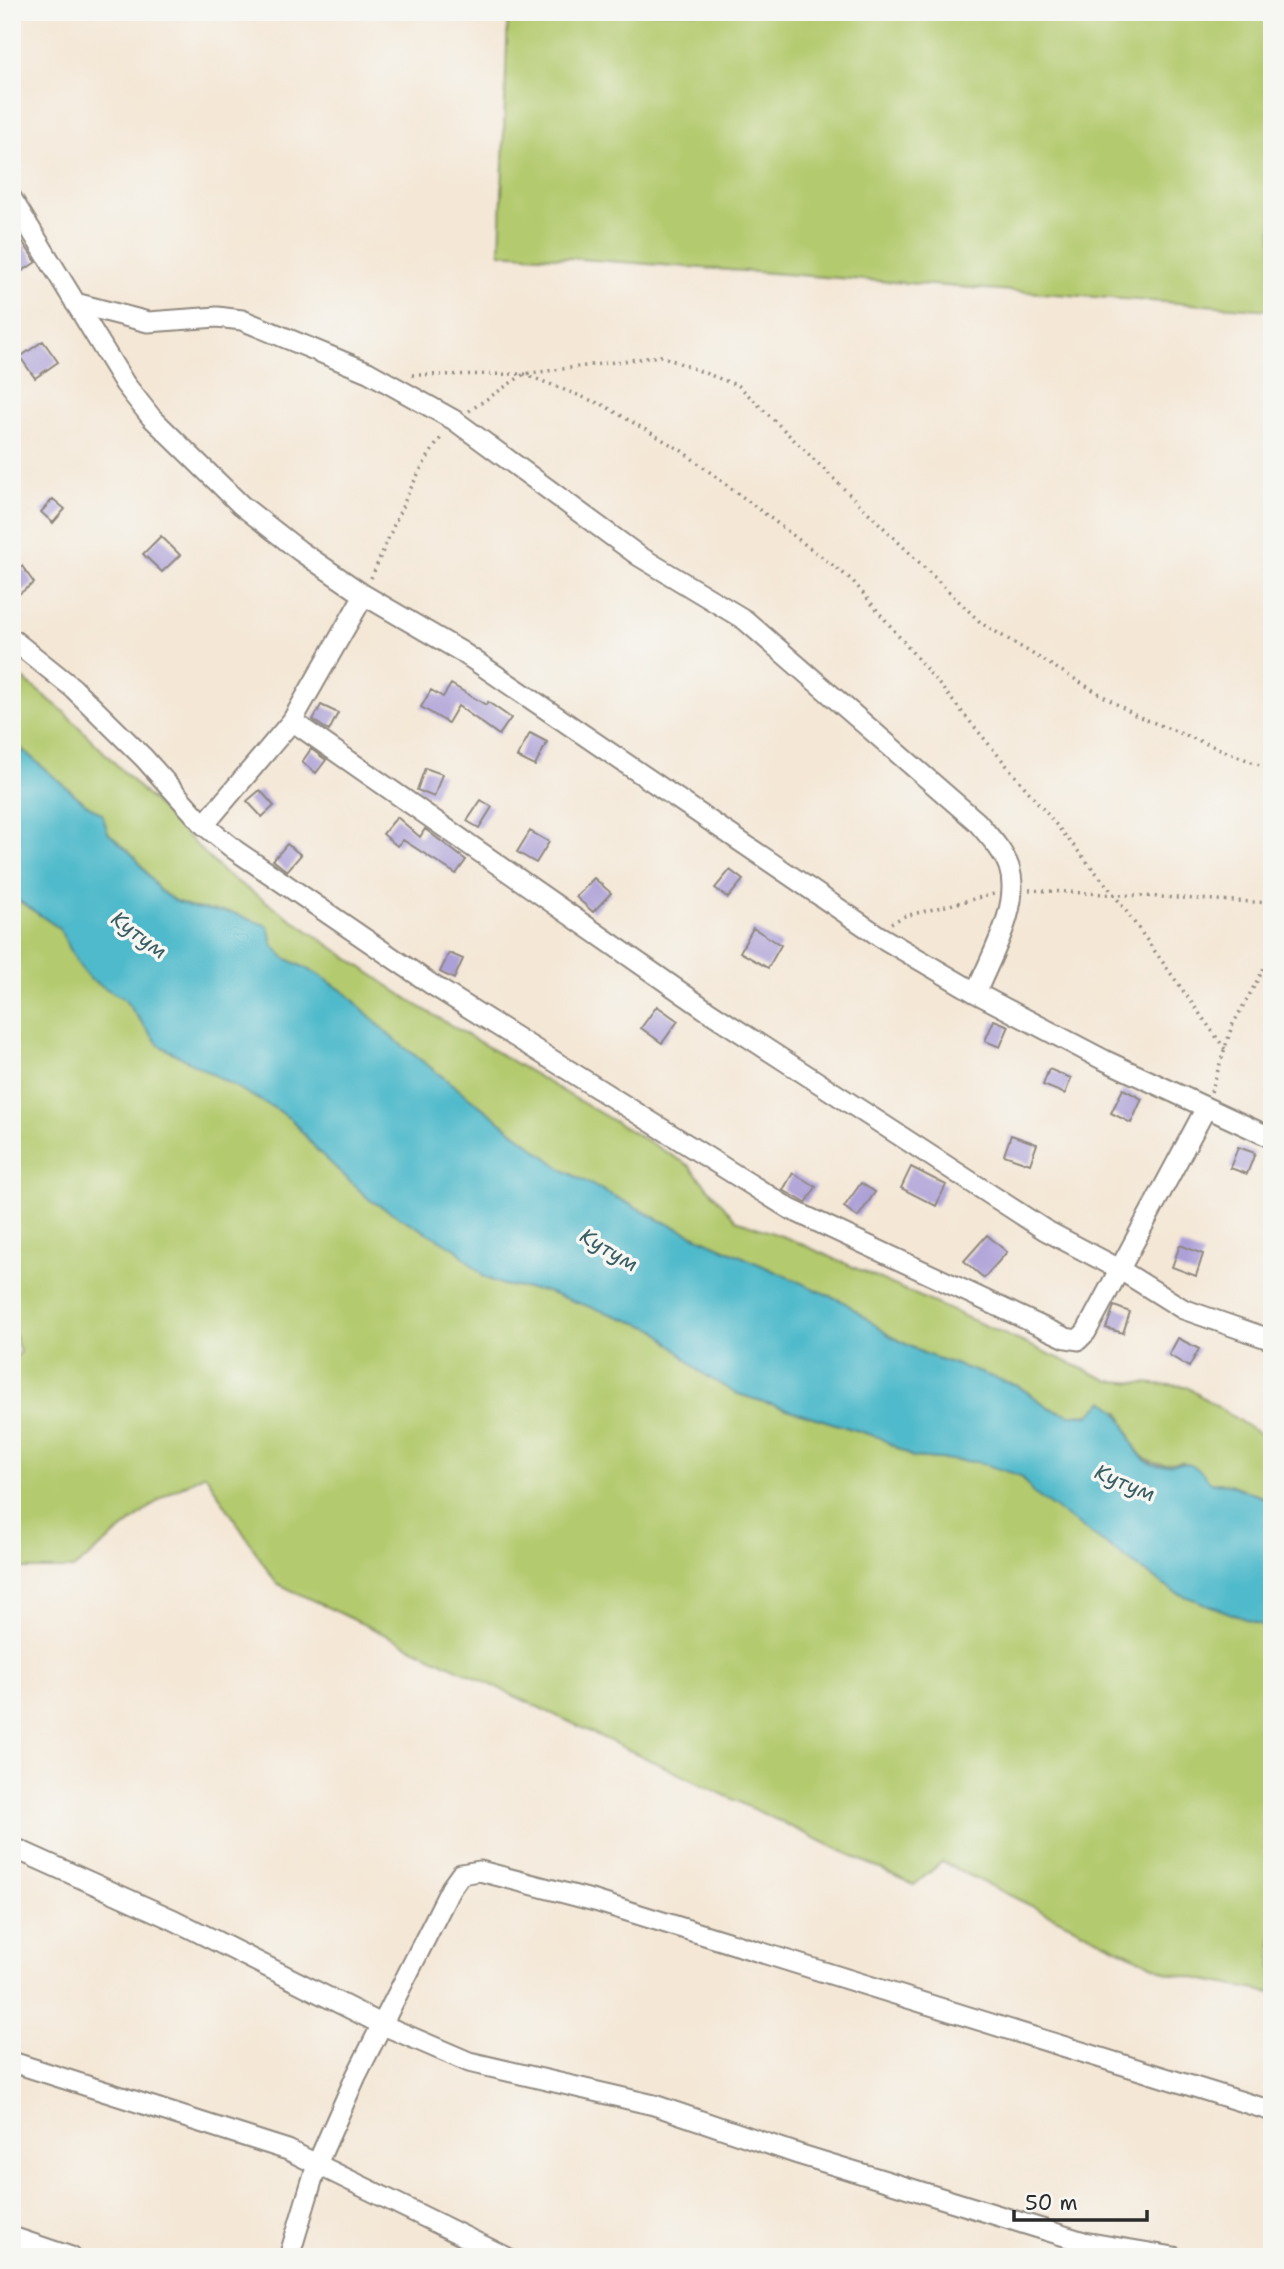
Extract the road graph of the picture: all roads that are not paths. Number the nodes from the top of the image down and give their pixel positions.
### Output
1 (12, 199) edge
2 (75, 303) junction
3 (364, 595) junction
4 (12, 639) edge
5 (292, 721) junction
6 (204, 825) junction
7 (976, 993) junction
8 (1206, 1108) junction
9 (1272, 1138) edge
10 (1119, 1269) junction
11 (1272, 1340) edge
12 (12, 1847) edge
13 (383, 2025) junction
14 (12, 2062) edge
15 (1272, 2111) edge
16 (317, 2164) junction
17 (12, 2237) edge
18 (71, 2257) edge
19 (289, 2257) edge
20 (506, 2257) edge
21 (1174, 2257) edge

1 - 2 street
2 - 3 street
2 - 7 street
3 - 5 street
3 - 7 street
4 - 6 street
5 - 6 street
5 - 10 street
6 - 10 street
7 - 8 street
8 - 9 street
8 - 10 street
10 - 11 street
12 - 13 street
13 - 15 street
13 - 16 street
13 - 21 street
14 - 16 street
16 - 19 street
16 - 20 street
17 - 18 street

